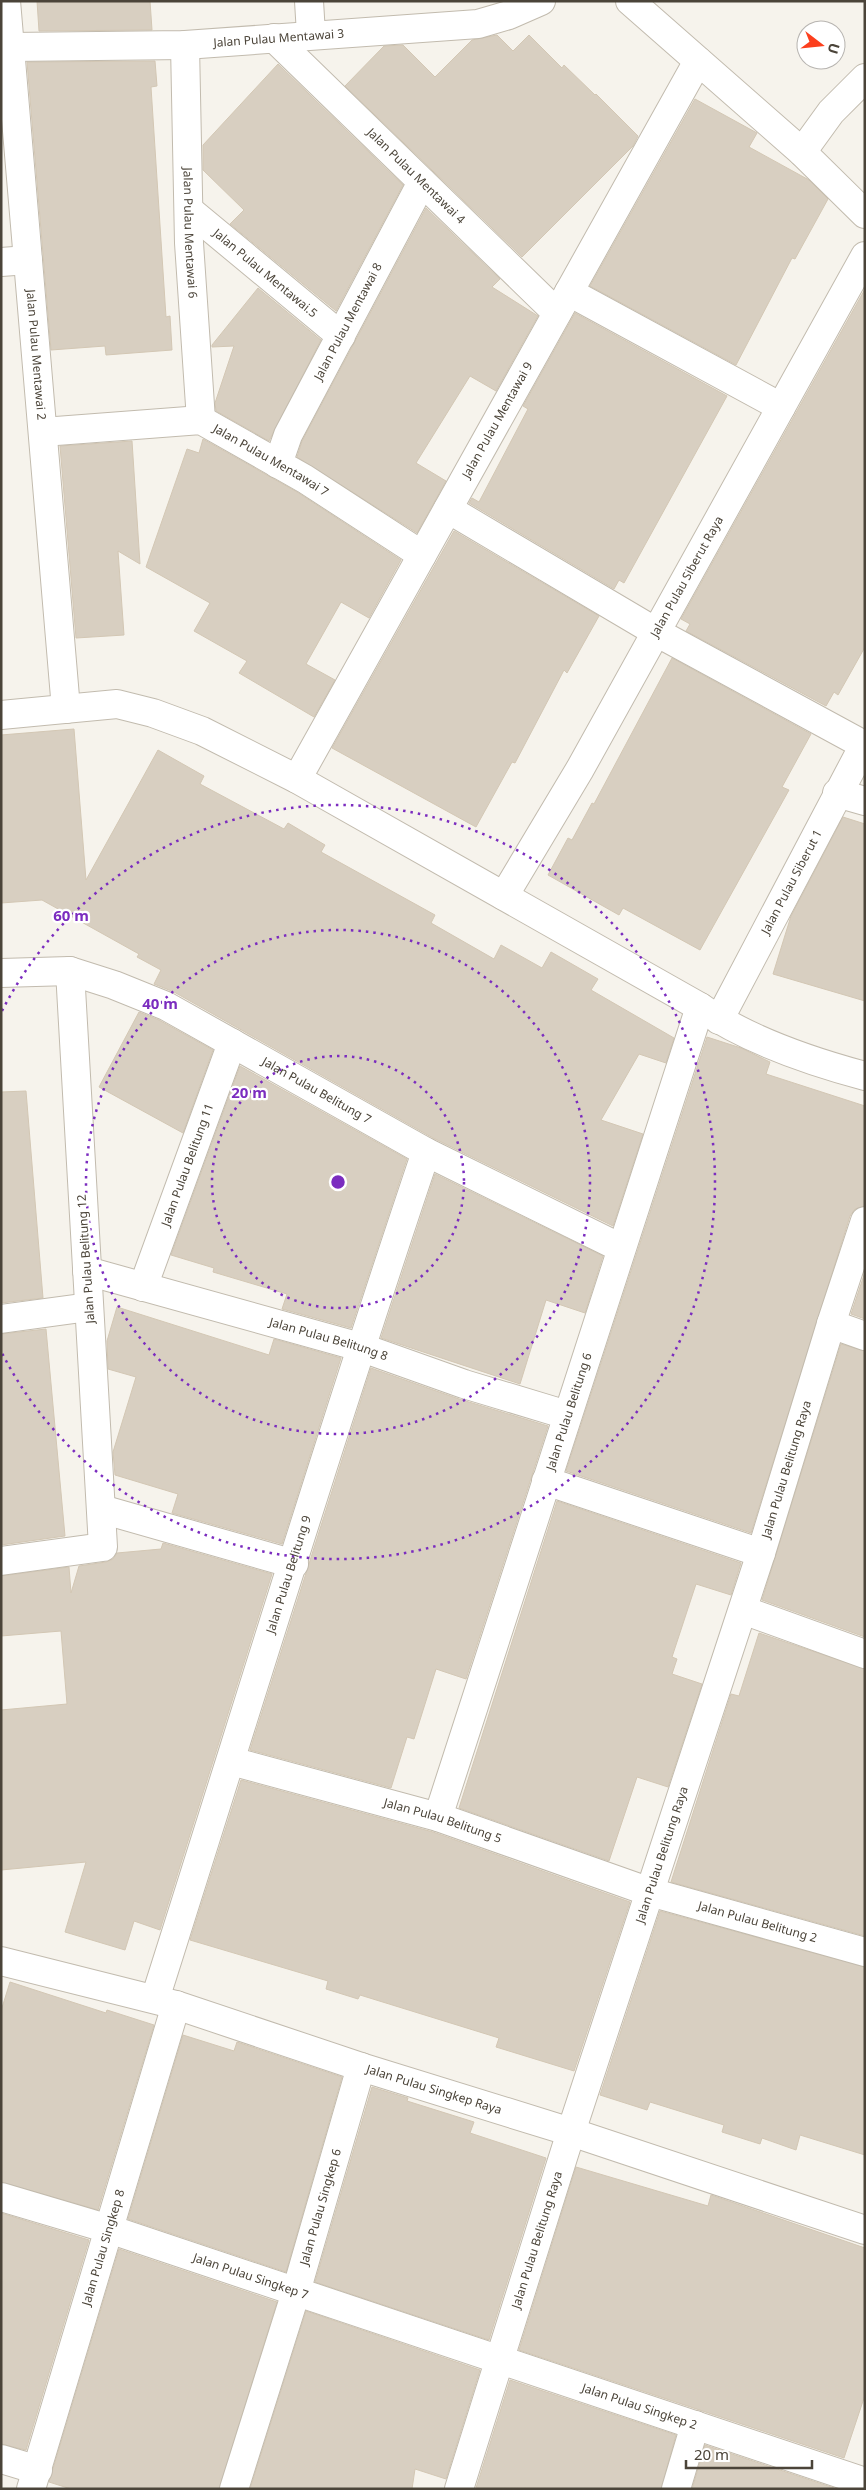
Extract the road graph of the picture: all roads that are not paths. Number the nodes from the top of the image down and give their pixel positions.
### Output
1 (6, 1) edge
2 (309, 1) edge
3 (541, 1) edge
4 (630, 1) edge
5 (311, 34) junction
6 (274, 38) junction
7 (185, 44) junction
8 (10, 47) junction
9 (698, 61) junction
10 (865, 78) edge
11 (802, 152) junction
12 (422, 182) junction
13 (188, 210) junction
14 (865, 214) edge
15 (865, 256) edge
16 (28, 260) junction
17 (1, 262) edge
18 (563, 302) junction
19 (341, 336) junction
20 (781, 407) junction
21 (201, 420) junction
22 (42, 432) junction
23 (278, 464) junction
24 (448, 509) junction
25 (422, 555) junction
26 (656, 632) junction
27 (66, 709) junction
28 (1, 715) edge
29 (864, 744) edge
30 (297, 779) junction
31 (837, 793) junction
32 (865, 802) edge
33 (504, 896) junction
34 (70, 971) junction
35 (1, 973) edge
36 (709, 1013) junction
37 (232, 1043) junction
38 (865, 1076) edge
39 (426, 1152) junction
40 (865, 1221) edge
41 (622, 1248) junction
42 (87, 1271) junction
43 (143, 1286) junction
44 (90, 1307) junction
45 (1, 1319) edge
46 (831, 1324) junction
47 (865, 1336) edge
48 (360, 1347) junction
49 (567, 1415) junction
50 (546, 1481) junction
51 (101, 1509) junction
52 (761, 1553) junction
53 (1, 1561) edge
54 (294, 1564) junction
55 (743, 1610) junction
56 (865, 1654) edge
57 (231, 1760) junction
58 (438, 1817) junction
59 (650, 1892) junction
60 (864, 1948) edge
61 (1, 1960) edge
62 (165, 2002) junction
63 (361, 2067) junction
64 (572, 2132) junction
65 (1, 2197) edge
66 (109, 2229) junction
67 (865, 2230) edge
68 (296, 2292) junction
69 (500, 2361) junction
70 (695, 2425) junction
71 (1, 2459) edge
72 (34, 2479) edge
73 (865, 2482) edge
74 (234, 2489) edge
75 (459, 2489) edge
76 (676, 2489) edge

1 - 8 street, Jalan Pulau Mentawai 2
2 - 5 street
3 - 5 street, Jalan Pulau Mentawai 3
4 - 9 street
5 - 6 street, Jalan Pulau Mentawai 3
6 - 7 street, Jalan Pulau Mentawai 3
6 - 12 street, Jalan Pulau Mentawai 4
7 - 8 street, Jalan Pulau Mentawai 3
7 - 13 street, Jalan Pulau Mentawai 6
8 - 16 street, Jalan Pulau Mentawai 2
9 - 11 street
9 - 18 street, Jalan Pulau Mentawai 9
10 - 11 street
11 - 14 street
12 - 18 street, Jalan Pulau Mentawai 4
12 - 19 street, Jalan Pulau Mentawai 8
13 - 19 street, Jalan Pulau Mentawai.5
13 - 21 street, Jalan Pulau Mentawai 6
15 - 20 street, Jalan Pulau Siberut Raya
16 - 17 street
16 - 22 street, Jalan Pulau Mentawai 2
18 - 20 street, Jalan Pulau Mentawai 4
18 - 24 street, Jalan Pulau Mentawai 9
19 - 23 street, Jalan Pulau Mentawai 8
20 - 26 street, Jalan Pulau Siberut Raya
21 - 22 street, Jalan Pulau Mentawai 7
21 - 23 street, Jalan Pulau Mentawai 7
22 - 27 street, Jalan Pulau Mentawai 2
23 - 25 street, Jalan Pulau Mentawai 7
24 - 25 street, Jalan Pulau Mentawai 9
24 - 26 street
25 - 30 street, Jalan Pulau Mentawai 9
26 - 29 street
26 - 33 street, Jalan Pulau Siberut Raya
27 - 28 street
27 - 30 street
29 - 31 street, Jalan Pulau Siberut 1
30 - 33 street
31 - 32 street
31 - 36 street, Jalan Pulau Siberut 1
33 - 36 street
34 - 35 street, Jalan Pulau Belitung 7
34 - 37 street, Jalan Pulau Belitung 7
34 - 42 street, Jalan Pulau Belitung 12
36 - 38 street
36 - 41 street, Jalan Pulau Belitung 6
37 - 39 street, Jalan Pulau Belitung 7
37 - 43 street, Jalan Pulau Belitung 11
39 - 41 street, Jalan Pulau Belitung 7
39 - 48 street, Jalan Pulau Belitung 9
40 - 46 street, Jalan Pulau Belitung Raya
41 - 49 street, Jalan Pulau Belitung 6
42 - 43 street, Jalan Pulau Belitung 8
42 - 44 street, Jalan Pulau Belitung 12
43 - 48 street, Jalan Pulau Belitung 8
44 - 45 street
44 - 51 street, Jalan Pulau Belitung 12
46 - 47 street
46 - 52 street, Jalan Pulau Belitung Raya
48 - 49 street, Jalan Pulau Belitung 8
48 - 54 street, Jalan Pulau Belitung 9
49 - 50 street, Jalan Pulau Belitung 6
50 - 52 street
50 - 58 street, Jalan Pulau Belitung 6
51 - 53 street, Jalan Pulau Belitung 12
51 - 54 street
52 - 55 street, Jalan Pulau Belitung Raya
54 - 57 street, Jalan Pulau Belitung 9
55 - 56 street
55 - 59 street, Jalan Pulau Belitung Raya
57 - 58 street, Jalan Pulau Belitung 5
57 - 62 street, Jalan Pulau Belitung 9
58 - 59 street, Jalan Pulau Belitung 5
59 - 60 street, Jalan Pulau Belitung 2
59 - 64 street, Jalan Pulau Belitung Raya
61 - 62 street, Jalan Pulau Singkep Raya
62 - 63 street, Jalan Pulau Singkep Raya
62 - 66 street, Jalan Pulau Singkep 8
63 - 64 street, Jalan Pulau Singkep Raya
63 - 68 street, Jalan Pulau Singkep 6
64 - 67 street, Jalan Pulau Singkep Raya
64 - 69 street, Jalan Pulau Belitung Raya
65 - 66 street, Jalan Pulau Singkep 7
66 - 68 street, Jalan Pulau Singkep 7
66 - 72 street, Jalan Pulau Singkep 8
68 - 69 street, Jalan Pulau Singkep 7
68 - 74 street, Jalan Pulau Singkep 6
69 - 70 street, Jalan Pulau Singkep 2
69 - 75 street, Jalan Pulau Belitung Raya
70 - 73 street, Jalan Pulau Singkep 2
70 - 76 street
71 - 72 street

